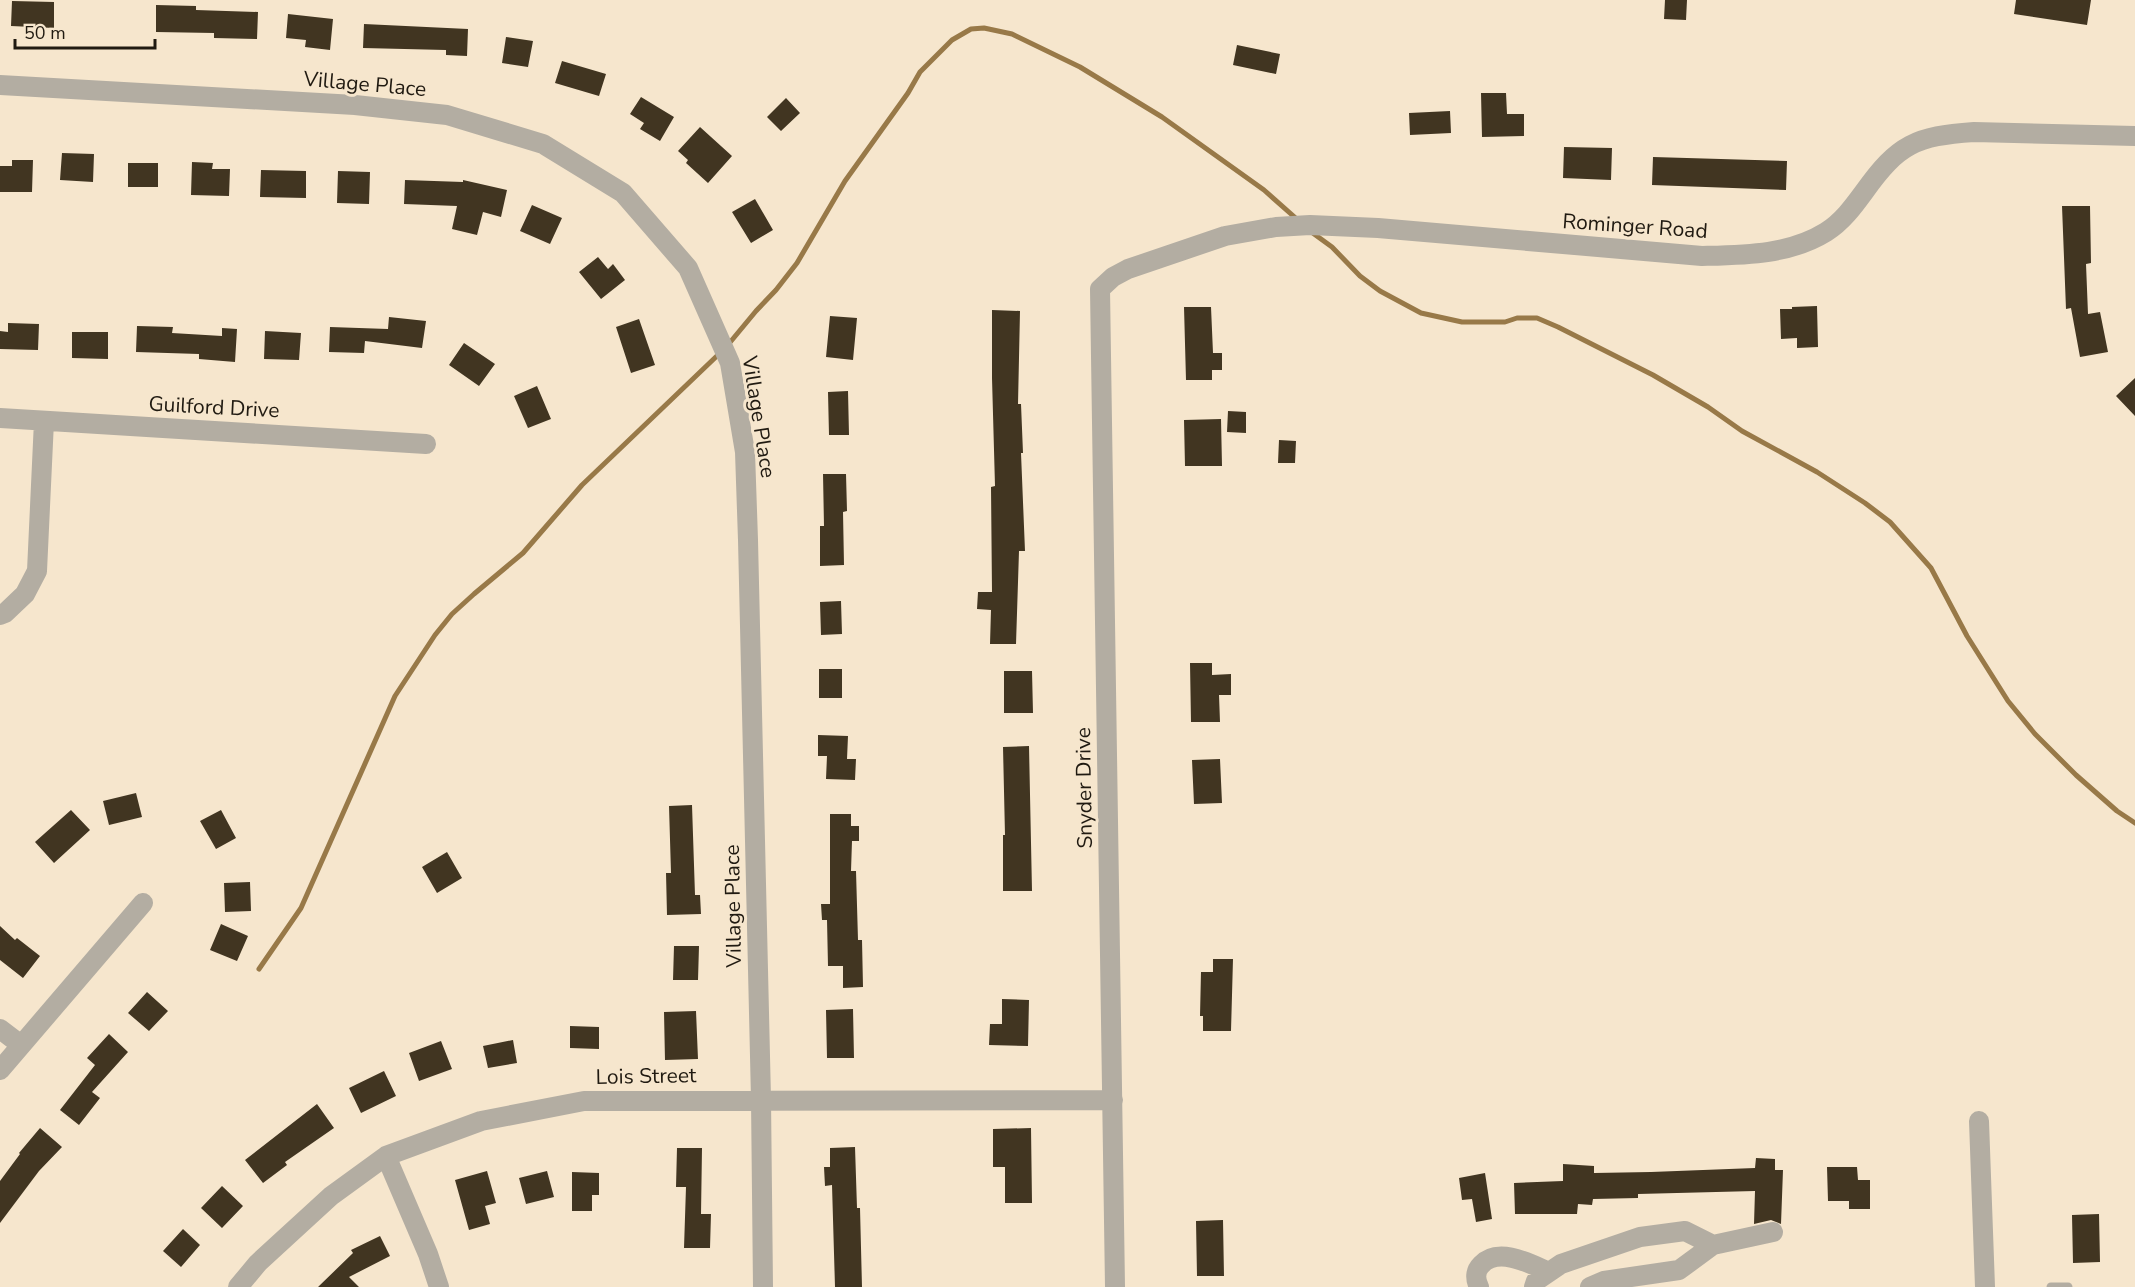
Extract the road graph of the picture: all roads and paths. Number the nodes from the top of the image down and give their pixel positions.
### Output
1 (0, 85) edge
2 (2135, 136) edge
3 (1101, 289) joint
4 (0, 418) edge
5 (44, 421) junction
6 (426, 444) dead end
7 (0, 615) edge
8 (143, 903) dead end
9 (0, 1029) edge
10 (21, 1045) junction
11 (0, 1070) edge
12 (761, 1099) junction
13 (1113, 1100) junction
14 (1979, 1121) dead end
15 (386, 1156) junction
16 (1773, 1232) dead end
17 (1713, 1245) junction
18 (1549, 1272) junction
19 (238, 1287) edge
20 (439, 1287) edge
21 (763, 1287) edge
22 (1115, 1287) edge
23 (1479, 1287) edge
24 (1534, 1287) edge
25 (1590, 1287) edge
26 (1985, 1287) edge
27 (2051, 1287) edge
28 (2068, 1287) edge

1 - 12 street, Village Place
2 - 3 street, Rominger Road
3 - 13 street, Snyder Drive
4 - 5 street, Guilford Drive
5 - 6 street, Guilford Drive
5 - 7 street
8 - 10 street
9 - 10 street
10 - 11 street
12 - 13 street, Lois Street
12 - 15 street, Lois Street
12 - 21 street, Village Place
13 - 22 street, Snyder Drive
14 - 26 street
15 - 19 street, Lois Street
15 - 20 street
16 - 17 street
17 - 18 street
17 - 25 street
18 - 23 street
18 - 24 street
27 - 28 lane

